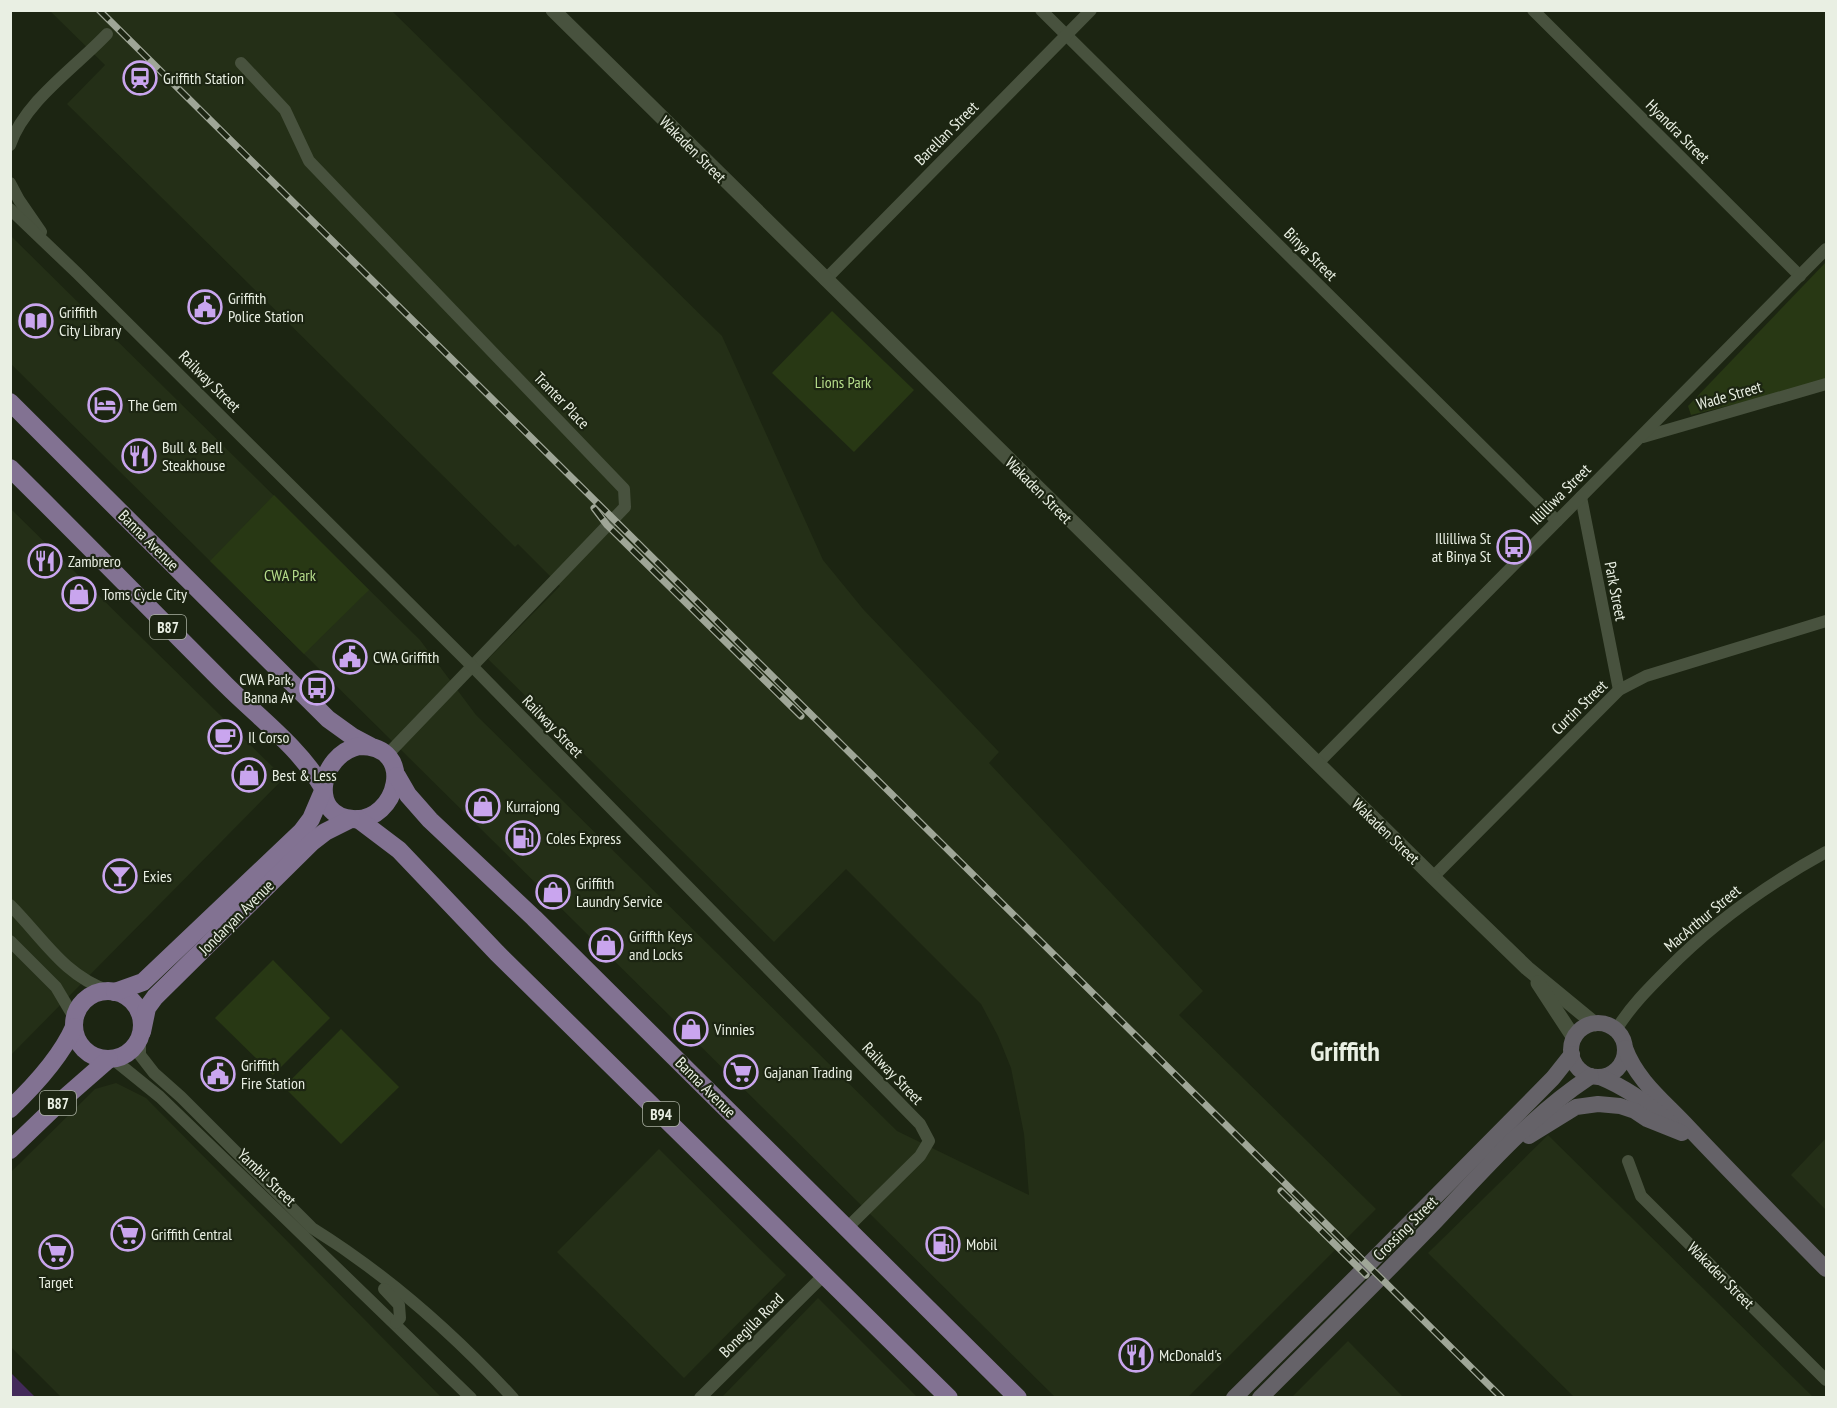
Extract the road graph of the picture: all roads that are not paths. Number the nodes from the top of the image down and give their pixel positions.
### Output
1 (553, 10) edge
2 (1041, 10) edge
3 (1091, 10) edge
4 (1533, 10) edge
5 (107, 34) dead end
6 (1067, 35) junction
7 (241, 63) dead end
8 (32, 108) junction
9 (10, 122) edge
10 (10, 145) edge
11 (10, 183) edge
12 (10, 209) edge
13 (1827, 249) edge
14 (60, 257) junction
15 (1800, 276) junction
16 (825, 280) junction
17 (1827, 384) edge
18 (10, 402) edge
19 (1641, 438) junction
20 (10, 468) edge
21 (1581, 497) junction
22 (1557, 521) junction
23 (1827, 621) edge
24 (472, 666) junction
25 (1619, 690) junction
26 (370, 746) junction
27 (387, 755) junction
28 (1318, 763) junction
29 (397, 776) junction
30 (323, 790) junction
31 (355, 819) junction
32 (1827, 852) edge
33 (1433, 877) junction
34 (10, 905) edge
35 (10, 942) edge
36 (1527, 968) junction
37 (112, 991) junction
38 (75, 1023) junction
39 (1595, 1024) junction
40 (1616, 1030) junction
41 (141, 1035) junction
42 (1573, 1046) junction
43 (1625, 1048) junction
44 (111, 1059) junction
45 (1595, 1076) junction
46 (10, 1109) edge
47 (1682, 1133) junction
48 (10, 1150) edge
49 (1500, 1154) junction
50 (1628, 1161) dead end
51 (1721, 1163) junction
52 (848, 1227) junction
53 (338, 1244) junction
54 (1827, 1269) edge
55 (824, 1275) junction
56 (396, 1323) junction
57 (1827, 1380) edge
58 (471, 1398) edge
59 (513, 1398) edge
60 (700, 1398) edge
61 (949, 1398) edge
62 (1018, 1398) edge
63 (1234, 1398) edge
64 (1260, 1398) edge

1 - 16 street, Wakaden Street
2 - 6 street, Binya Street
3 - 6 street, Barellan Street
4 - 15 street, Hyandra Street
5 - 8 street
6 - 16 street, Barellan Street
6 - 22 street, Binya Street
7 - 24 street, Tranter Place
8 - 9 street
8 - 10 street
11 - 14 street, Railway Street
12 - 14 street, Railway Street
13 - 15 street, Illilliwa Street
14 - 24 street, Railway Street
15 - 19 street, Illilliwa Street
16 - 28 street, Wakaden Street
17 - 19 street, Wade Street
18 - 26 main road, Banna Avenue
19 - 21 street, Illilliwa Street
20 - 30 main road, B87
21 - 22 street, Illilliwa Street
21 - 25 street, Park Street
22 - 28 street, Illilliwa Street
23 - 25 street, Curtin Street
24 - 27 street, Tranter Place
24 - 52 street, Railway Street
25 - 33 street, Curtin Street
26 - 27 main road
26 - 30 main road, B87
27 - 29 main road
28 - 33 street, Wakaden Street
29 - 31 main road
29 - 52 main road, Banna Avenue
30 - 31 main road, B87
30 - 37 main road, Jondaryan Avenue / B87
31 - 41 main road, Jondaryan Avenue
31 - 55 main road, B94
32 - 40 street, MacArthur Street
33 - 36 street, Wakaden Street
34 - 37 street
35 - 38 street
36 - 39 street, Wakaden Street
36 - 42 street, Wakaden Street
37 - 38 main road, B87
37 - 41 main road
38 - 44 main road
38 - 46 main road, B87
39 - 40 main road
39 - 42 main road
40 - 43 main road
41 - 44 main road, B87
41 - 53 street, Yambil Street
42 - 45 main road
42 - 63 main road, Crossing Street
43 - 45 main road
43 - 51 main road
44 - 48 main road, B87
44 - 56 street, Yambil Street
45 - 47 main road
45 - 49 main road, Crossing Street
47 - 49 main road, Crossing Street
47 - 51 main road
49 - 64 main road, Crossing Street
50 - 57 street, Wakaden Street
51 - 54 main road
52 - 62 main road, Banna Avenue
53 - 56 street, Yambil Street
53 - 59 street, Yambil Street
55 - 60 street, Bonegilla Road
55 - 61 main road, B94
56 - 58 street, Yambil Street

